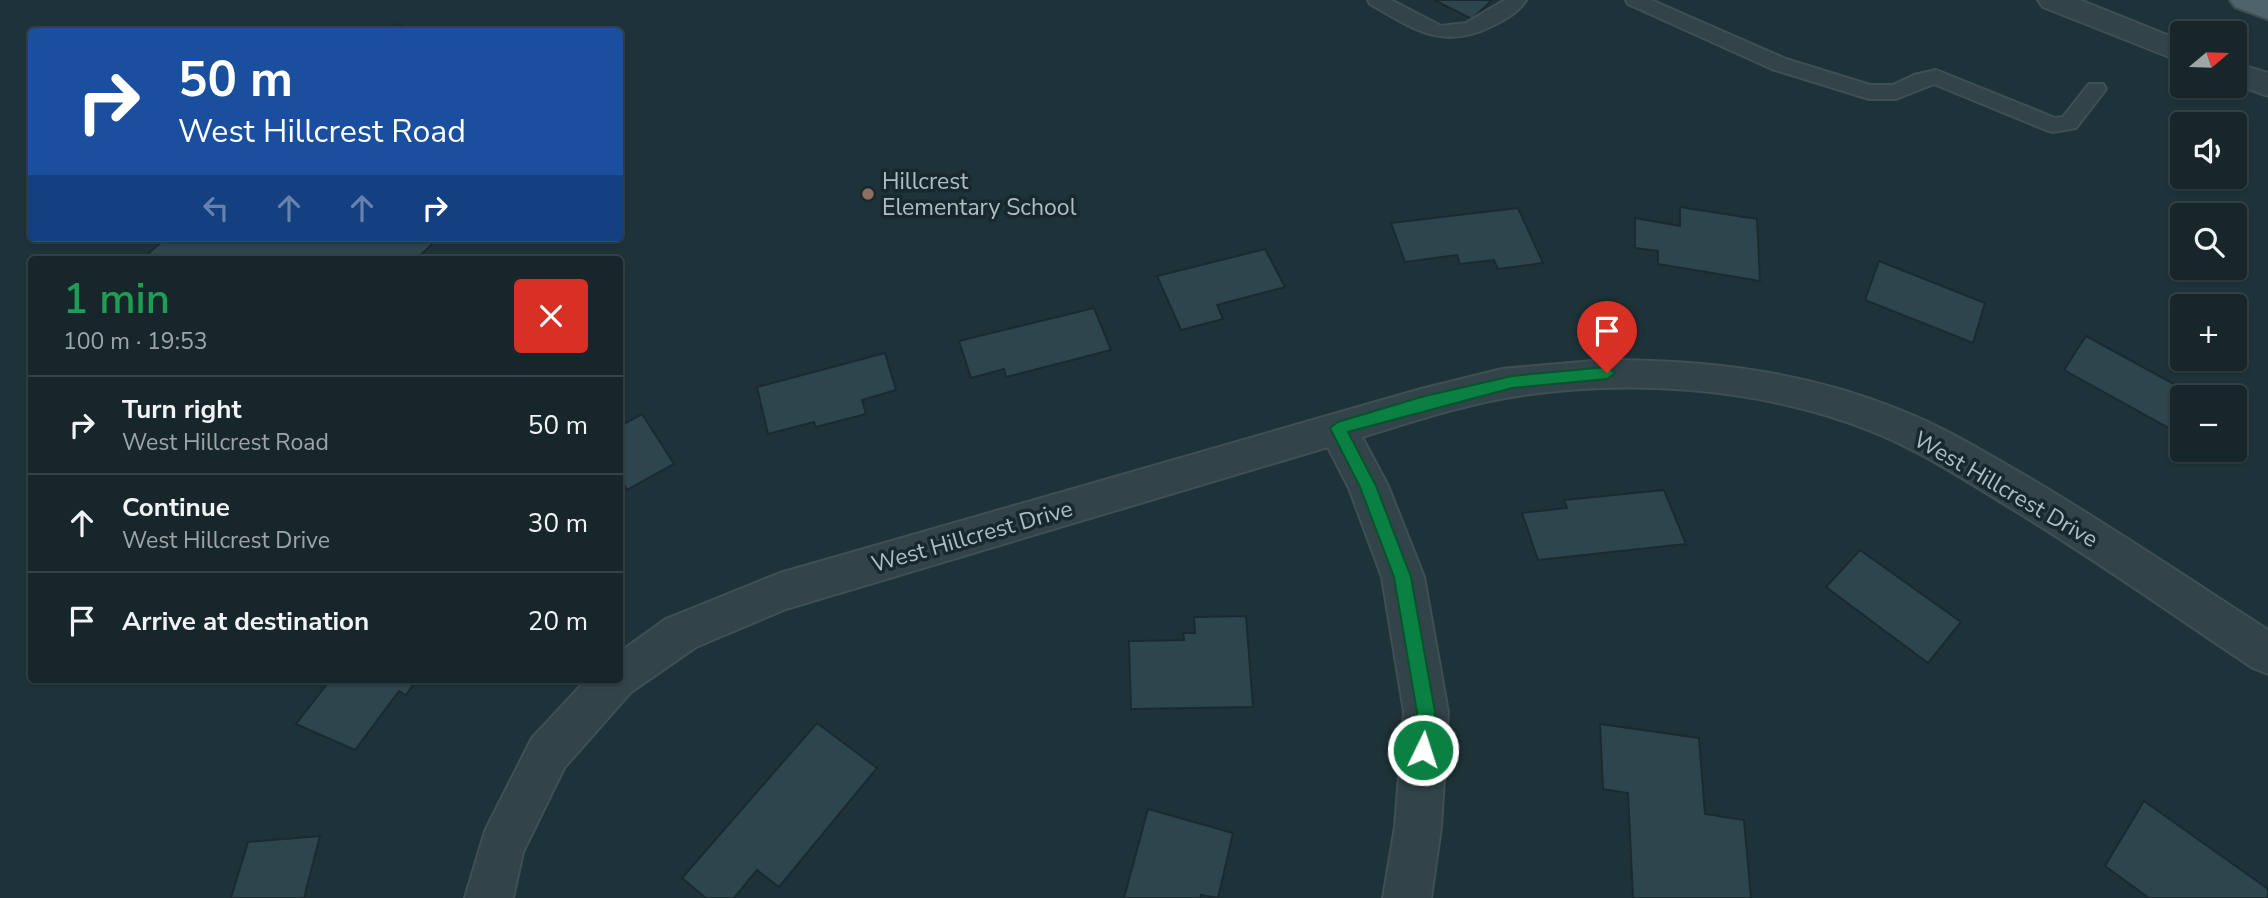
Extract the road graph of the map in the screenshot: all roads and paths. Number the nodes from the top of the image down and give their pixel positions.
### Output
1 (1377, 0) edge
2 (1517, 0) edge
3 (1635, 0) edge
4 (2053, 0) edge
5 (2245, 0) edge
6 (2268, 9) edge
7 (2170, 47) edge
8 (2247, 77) edge
9 (2268, 85) edge
10 (2096, 89) dead end
11 (1338, 428) junction
12 (2268, 654) edge
13 (623, 674) edge
14 (611, 683) edge
15 (488, 898) edge
16 (1407, 898) edge

1 - 2 lane
3 - 10 lane
4 - 7 street
5 - 6 main road
8 - 9 street
11 - 12 street, West Hillcrest Drive
11 - 13 street, West Hillcrest Drive
11 - 16 street
14 - 15 street

